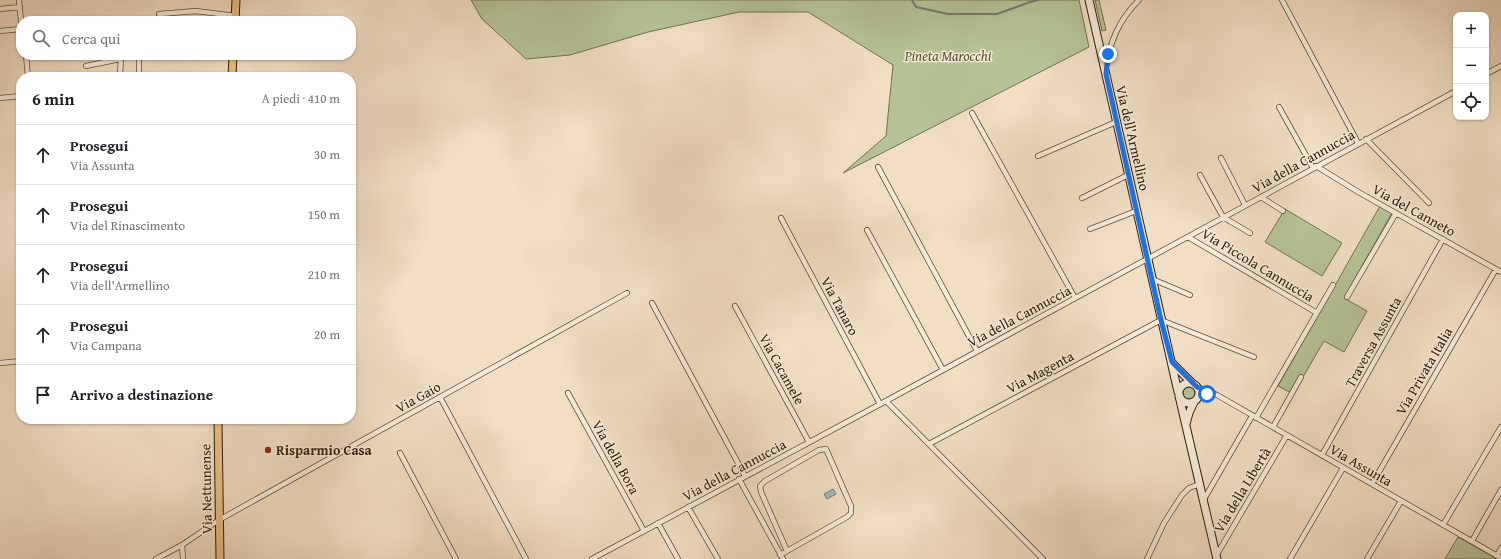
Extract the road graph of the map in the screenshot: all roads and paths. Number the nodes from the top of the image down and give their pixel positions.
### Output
1 (20, 0) edge
2 (236, 0) edge
3 (1089, 0) edge
4 (1139, 0) edge
5 (1282, 0) edge
6 (20, 7) junction
7 (0, 9) edge
8 (159, 14) dead end
9 (21, 16) edge
10 (218, 16) edge
11 (235, 16) edge
12 (16, 29) edge
13 (0, 31) edge
14 (26, 60) edge
15 (109, 60) edge
16 (120, 60) edge
17 (139, 60) edge
18 (233, 60) edge
19 (86, 66) dead end
20 (1501, 66) edge
21 (28, 72) edge
22 (120, 72) edge
23 (139, 72) edge
24 (232, 72) edge
25 (1489, 72) edge
26 (1106, 74) junction
27 (1453, 93) edge
28 (16, 96) edge
29 (0, 98) edge
30 (1280, 107) dead end
31 (972, 113) dead end
32 (1116, 122) junction
33 (1366, 139) junction
34 (1358, 143) junction
35 (1038, 156) dead end
36 (1221, 158) dead end
37 (878, 167) dead end
38 (1315, 167) junction
39 (1200, 174) dead end
40 (1128, 175) junction
41 (1261, 197) junction
42 (1082, 198) dead end
43 (1428, 203) dead end
44 (1245, 205) junction
45 (1136, 211) junction
46 (1283, 211) dead end
47 (1396, 213) junction
48 (1223, 217) junction
49 (781, 218) dead end
50 (1090, 229) dead end
51 (867, 230) dead end
52 (1250, 233) dead end
53 (1188, 237) junction
54 (1443, 239) junction
55 (1147, 259) junction
56 (1496, 269) junction
57 (1501, 272) edge
58 (1152, 279) junction
59 (1333, 285) dead end
60 (627, 293) dead end
61 (1190, 295) dead end
62 (1075, 298) junction
63 (1347, 298) dead end
64 (652, 303) dead end
65 (735, 306) dead end
66 (1317, 313) junction
67 (1161, 320) junction
68 (977, 351) junction
69 (1254, 357) dead end
70 (16, 361) edge
71 (1172, 362) junction
72 (0, 363) edge
73 (943, 370) junction
74 (1301, 377) dead end
75 (1195, 385) junction
76 (1210, 392) junction
77 (568, 393) dead end
78 (1178, 394) junction
79 (440, 397) junction
80 (1196, 400) junction
81 (886, 401) junction
82 (880, 404) junction
83 (1254, 417) junction
84 (218, 424) edge
85 (1272, 427) junction
86 (1501, 427) edge
87 (1186, 428) junction
88 (1287, 435) junction
89 (809, 442) junction
90 (929, 444) junction
91 (400, 453) dead end
92 (1322, 455) junction
93 (1344, 468) junction
94 (745, 476) junction
95 (739, 479) junction
96 (1200, 484) junction
97 (1372, 484) junction
98 (1501, 490) edge
99 (1204, 501) junction
100 (1401, 501) junction
101 (688, 507) junction
102 (219, 520) junction
103 (658, 523) junction
104 (1443, 525) junction
105 (644, 531) junction
106 (1472, 541) junction
107 (182, 545) junction
108 (1501, 548) edge
109 (788, 551) junction
110 (782, 557) edge
111 (1216, 557) edge
112 (1499, 557) edge
113 (156, 559) edge
114 (183, 559) edge
115 (220, 559) edge
116 (456, 559) edge
117 (526, 559) edge
118 (592, 559) edge
119 (678, 559) edge
120 (718, 559) edge
121 (1043, 559) edge
122 (1147, 559) edge
123 (1290, 559) edge
124 (1367, 559) edge

1 - 6 street
2 - 11 main road
3 - 26 street, Via dell'Armellino
4 - 26 street
5 - 34 street
6 - 7 street
6 - 9 street
8 - 10 street
12 - 13 street
14 - 21 street
15 - 19 street
16 - 22 street
17 - 23 street
18 - 24 main road
20 - 25 street
26 - 32 street, Via dell'Armellino
27 - 33 street, Via della Cannuccia
28 - 29 street
30 - 38 street
31 - 62 street
32 - 35 street
32 - 40 street, Via dell'Armellino
33 - 34 street, Via della Cannuccia
33 - 43 street
34 - 38 street, Via della Cannuccia
36 - 44 street
37 - 68 street
38 - 41 street, Via della Cannuccia
38 - 47 street, Via del Canneto
39 - 48 street
40 - 42 street
40 - 45 street, Via dell'Armellino
41 - 44 street, Via della Cannuccia
41 - 46 street
44 - 48 street, Via della Cannuccia
45 - 50 street
45 - 55 street, Via dell'Armellino
47 - 54 street, Via del Canneto
47 - 63 street
48 - 52 street
48 - 53 street, Via della Cannuccia
49 - 82 street, Via Tanaro
51 - 73 street
53 - 55 street, Via della Cannuccia
53 - 66 street, Via Piccola Cannuccia
54 - 56 street, Via del Canneto
54 - 92 street, Traversa Assunta
55 - 58 street, Via dell'Armellino
55 - 62 street, Via della Cannuccia
56 - 57 street, Via del Canneto
56 - 97 street, Via Privata Italia
58 - 61 street
58 - 67 street, Via dell'Armellino
59 - 66 street
60 - 79 street, Via Gaio
62 - 68 street, Via della Cannuccia
64 - 94 street
65 - 89 street, Via Cacamele
66 - 83 street
67 - 69 street
67 - 71 street, Via dell'Armellino
67 - 90 street, Via Magenta
68 - 73 street, Via della Cannuccia
70 - 72 street
71 - 75 street
71 - 78 street, Via dell'Armellino
73 - 81 street, Via della Cannuccia
74 - 85 street
75 - 76 street, Via Assunta
75 - 78 street
75 - 80 street
76 - 80 street
76 - 83 street, Via Assunta
77 - 105 street, Via della Bora
78 - 80 street
78 - 87 street, Via dell'Armellino
79 - 102 street, Via Gaio
79 - 117 street
80 - 87 street
81 - 82 street, Via della Cannuccia
81 - 90 street
82 - 89 street, Via della Cannuccia
83 - 85 street, Via Assunta
83 - 99 street
84 - 102 main road, Via Nettunense
85 - 88 street, Via Assunta
86 - 104 street
87 - 96 street, Via dell'Armellino
88 - 92 street, Via Assunta
88 - 111 street, Via della Libertà
89 - 94 street, Via della Cannuccia
90 - 121 street
91 - 116 street
92 - 93 street, Via Assunta
93 - 97 street, Via Assunta
93 - 123 street
94 - 95 street, Via della Cannuccia
95 - 101 street, Via della Cannuccia
95 - 110 street
96 - 99 street, Via dell'Armellino
96 - 122 street
97 - 100 street, Via Assunta
98 - 106 street
99 - 111 street, Via dell'Armellino
100 - 104 street, Via Assunta
100 - 124 street
101 - 103 street, Via della Cannuccia
101 - 120 street
102 - 107 street, Via Gaio
102 - 115 main road, Via Nettunense
103 - 105 street, Via della Cannuccia
103 - 119 street
104 - 106 street, Via Assunta
105 - 118 street, Via della Cannuccia
106 - 112 street, Via Assunta
107 - 113 street, Via Gaio
107 - 114 street
108 - 112 street
109 - 109 street
109 - 110 street

